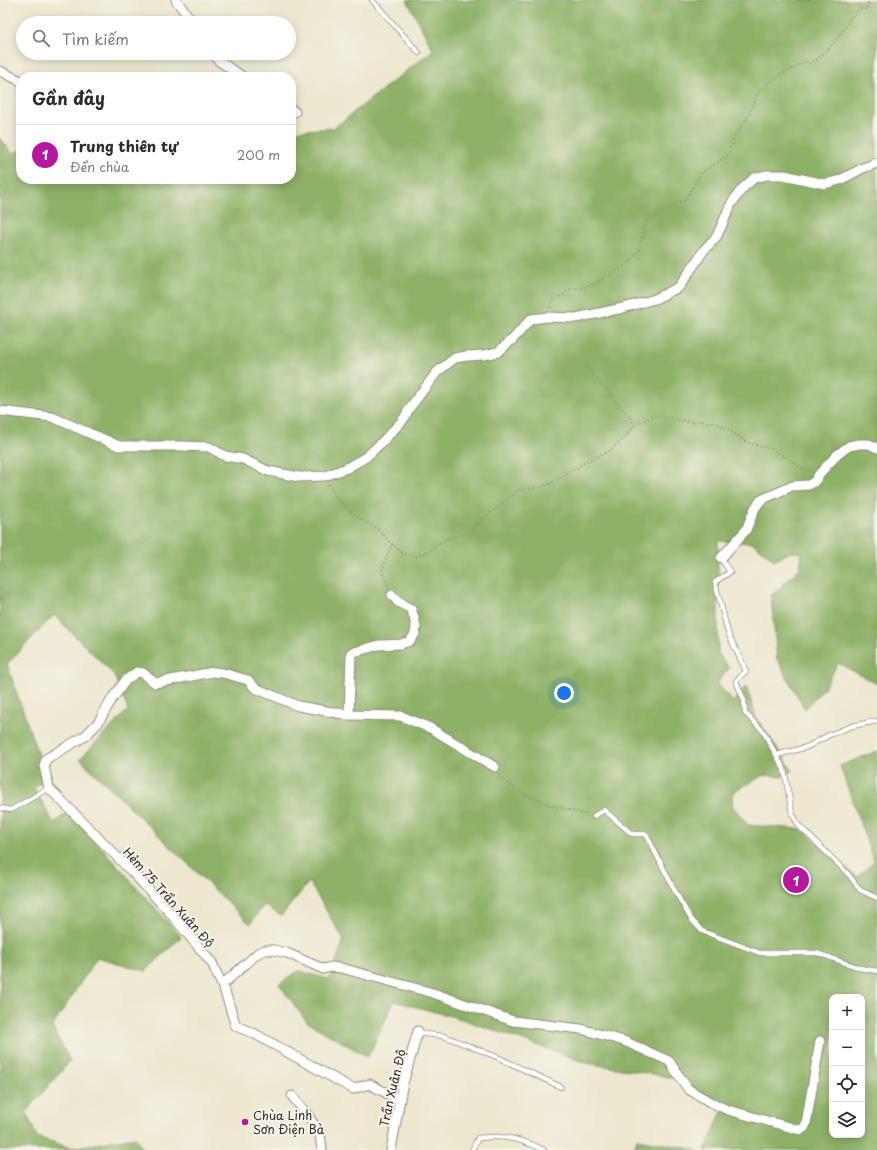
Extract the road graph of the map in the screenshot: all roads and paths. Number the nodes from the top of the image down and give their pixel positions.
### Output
1 (176, 0) edge
2 (372, 0) edge
3 (868, 0) edge
4 (187, 16) edge
5 (419, 53) dead end
6 (218, 60) edge
7 (0, 71) edge
8 (236, 72) edge
9 (16, 79) edge
10 (877, 163) edge
11 (547, 317) junction
12 (586, 366) dead end
13 (0, 411) edge
14 (635, 424) junction
15 (877, 448) edge
16 (820, 473) junction
17 (325, 476) junction
18 (392, 544) junction
19 (721, 558) joint
20 (392, 595) joint
21 (349, 715) junction
22 (877, 721) edge
23 (777, 755) junction
24 (495, 767) joint
25 (49, 788) junction
26 (0, 808) edge
27 (594, 816) joint
28 (877, 898) edge
29 (877, 971) edge
30 (222, 985) junction
31 (418, 1031) joint
32 (820, 1041) dead end
33 (561, 1087) dead end
34 (292, 1096) dead end
35 (400, 1100) junction
36 (322, 1150) edge
37 (391, 1150) edge
38 (472, 1150) edge
39 (544, 1150) edge

1 - 4 street
2 - 5 lane
3 - 11 path
6 - 8 street
7 - 9 street
10 - 11 street
11 - 17 street
12 - 14 path
13 - 17 street
14 - 16 path
14 - 18 path
15 - 16 street
16 - 19 street
17 - 18 path
18 - 20 path
19 - 23 lane
20 - 21 street
21 - 24 street
21 - 25 street
22 - 23 lane
23 - 28 lane
24 - 27 path
25 - 26 lane
25 - 30 street, Hẻm 75 Trần Xuân Độ
27 - 29 lane
30 - 32 street
30 - 35 street, Hẻm 75 Trần Xuân Độ
31 - 33 lane
31 - 35 street, Trần Xuân Độ
34 - 36 street
35 - 37 street, Trần Xuân Độ
38 - 39 lane

